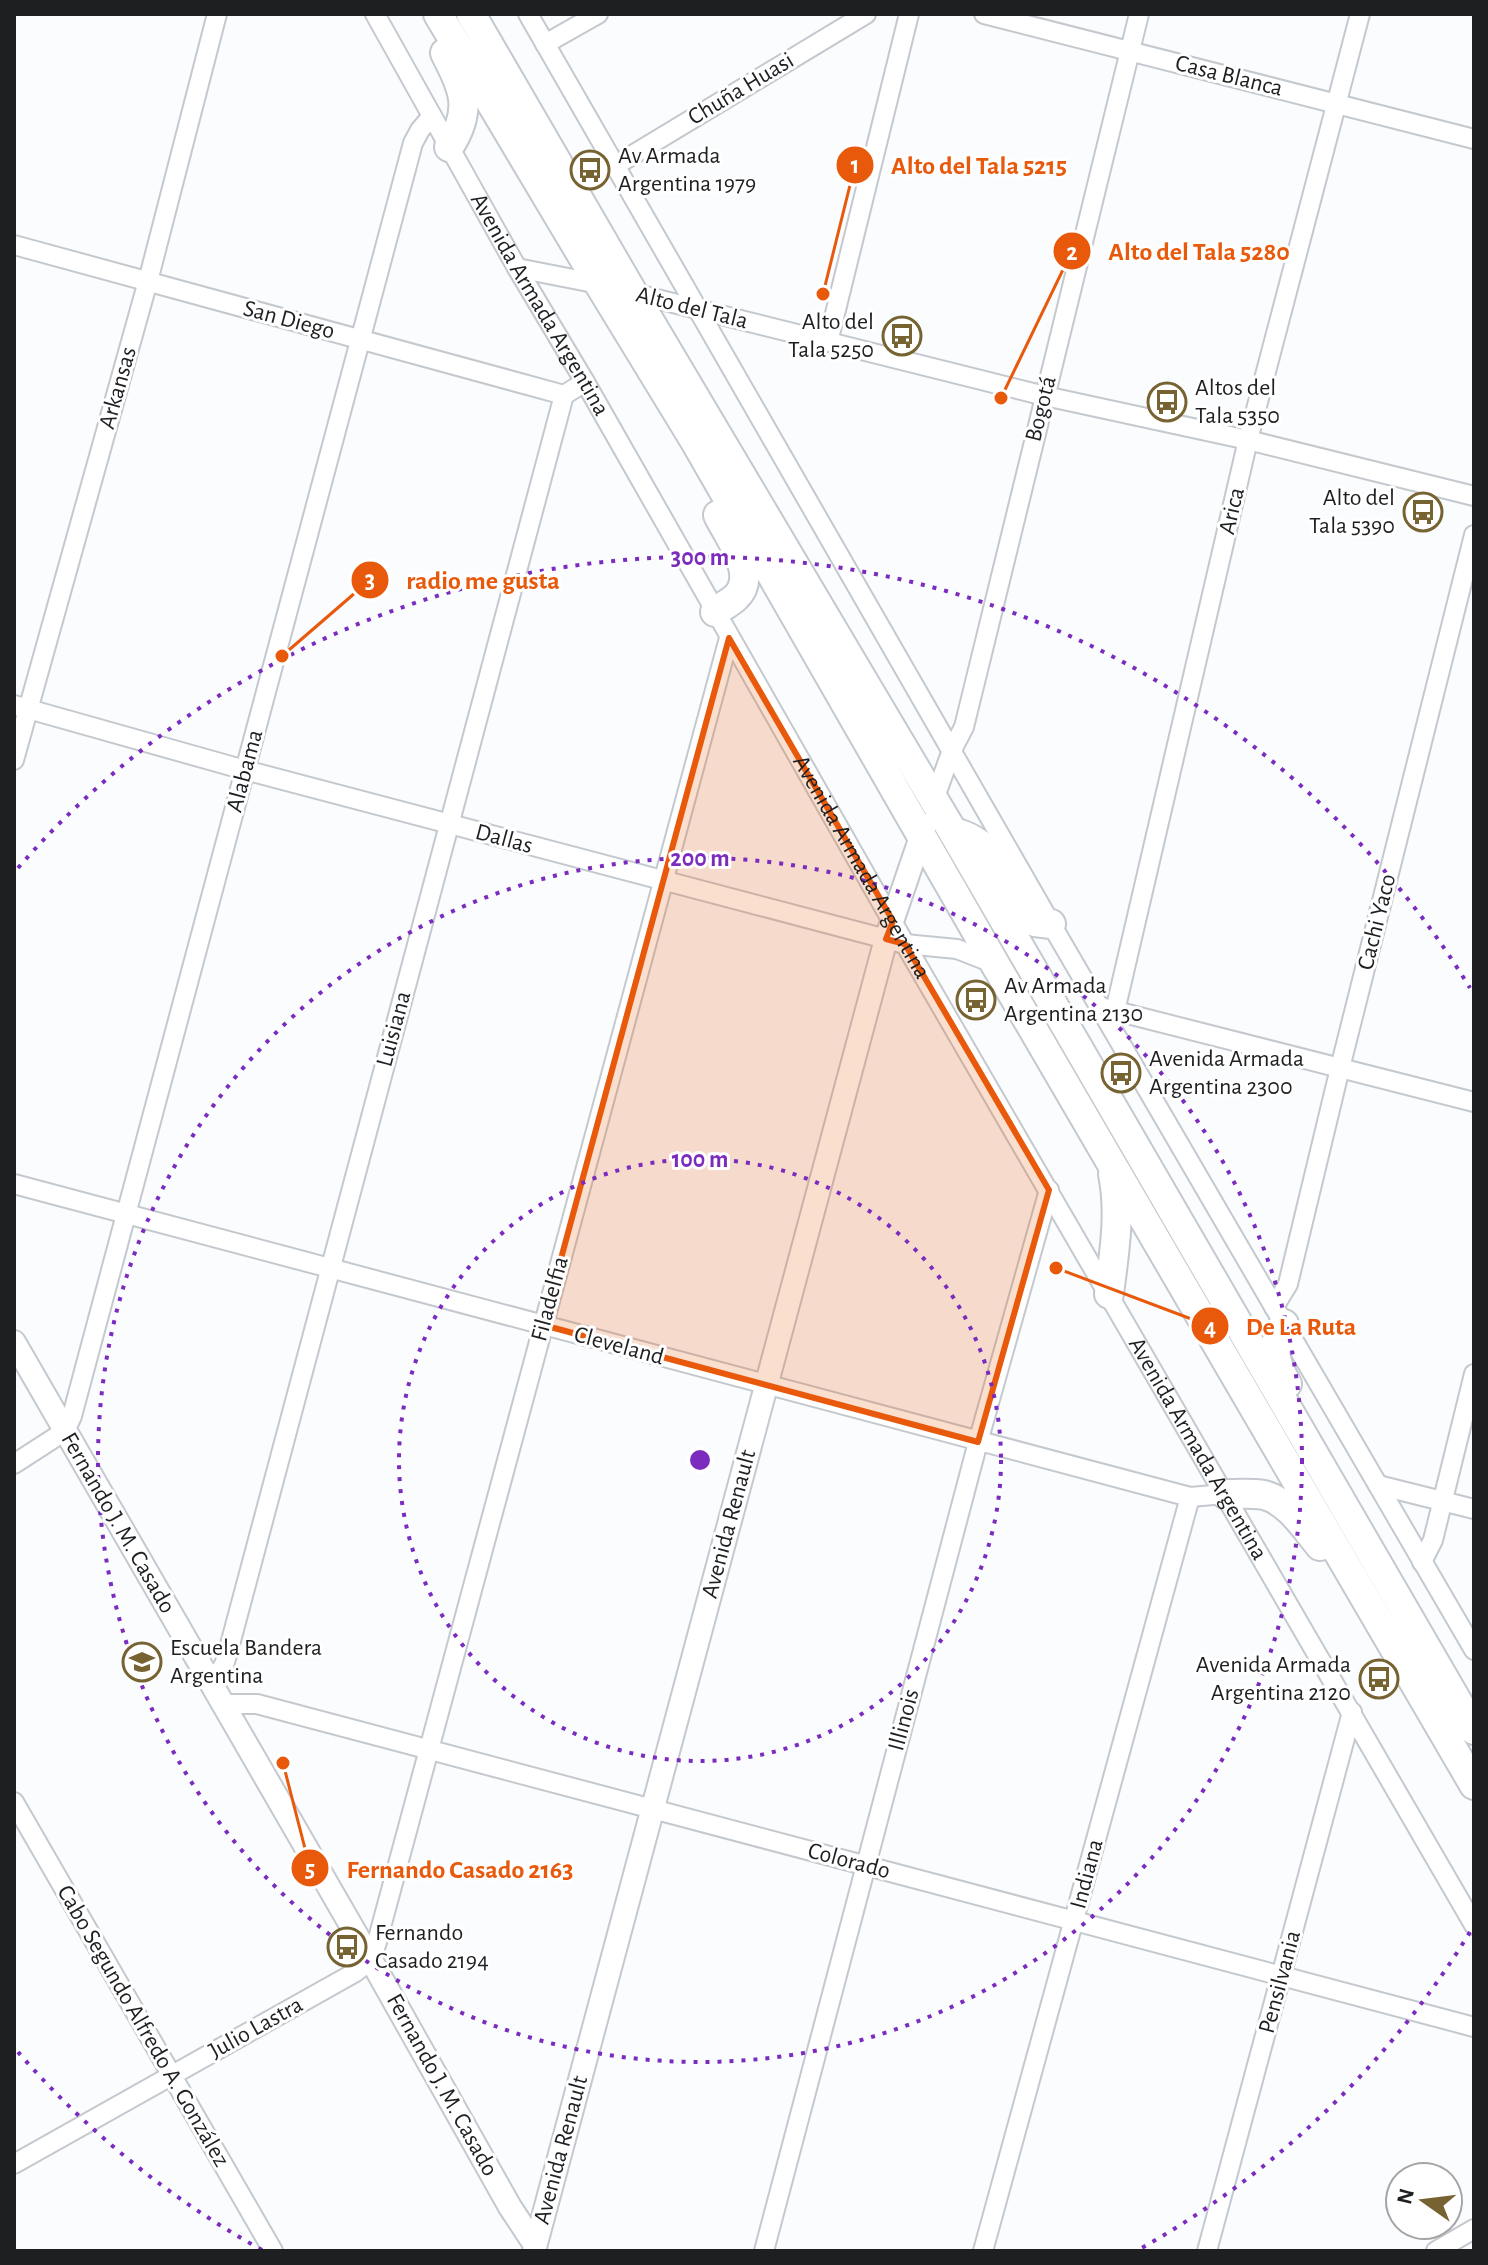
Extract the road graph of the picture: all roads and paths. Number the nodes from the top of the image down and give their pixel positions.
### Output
1 (217, 14) edge
2 (375, 14) edge
3 (424, 14) edge
4 (438, 14) edge
5 (471, 14) edge
6 (528, 14) edge
7 (598, 14) edge
8 (866, 14) edge
9 (909, 14) edge
10 (984, 14) edge
11 (1139, 14) edge
12 (1360, 14) edge
13 (545, 44) junction
14 (1130, 51) junction
15 (1336, 104) junction
16 (432, 116) junction
17 (1474, 139) edge
18 (449, 147) junction
19 (616, 165) junction
20 (14, 245) edge
21 (517, 268) junction
22 (148, 281) junction
23 (599, 284) junction
24 (633, 293) junction
25 (698, 309) junction
26 (360, 339) junction
27 (828, 342) junction
28 (585, 382) junction
29 (564, 395) junction
30 (1045, 396) junction
31 (1248, 440) junction
32 (696, 443) junction
33 (1474, 496) edge
34 (1474, 535) edge
35 (715, 612) junction
36 (729, 638) junction
37 (21, 707) edge
38 (952, 750) junction
39 (14, 760) edge
40 (245, 770) junction
41 (934, 800) junction
42 (449, 825) junction
43 (953, 832) junction
44 (921, 836) junction
45 (663, 880) junction
46 (1051, 924) junction
47 (894, 935) junction
48 (995, 964) junction
49 (1107, 1009) junction
50 (1340, 1068) junction
51 (1474, 1102) edge
52 (1111, 1161) junction
53 (14, 1184) edge
54 (1049, 1190) junction
55 (125, 1214) junction
56 (330, 1268) junction
57 (1109, 1294) junction
58 (1279, 1315) junction
59 (543, 1325) junction
60 (14, 1342) edge
61 (1474, 1374) edge
62 (766, 1385) junction
63 (65, 1431) junction
64 (978, 1442) junction
65 (14, 1464) edge
66 (1378, 1485) junction
67 (1225, 1494) junction
68 (1190, 1497) junction
69 (1442, 1501) junction
70 (1474, 1509) edge
71 (1348, 1515) junction
72 (1422, 1562) junction
73 (1351, 1575) junction
74 (1474, 1650) edge
75 (211, 1683) junction
76 (223, 1704) junction
77 (1352, 1712) junction
78 (1474, 1730) edge
79 (428, 1749) junction
80 (1474, 1785) edge
81 (14, 1802) edge
82 (653, 1808) junction
83 (866, 1865) junction
84 (1074, 1920) junction
85 (1474, 1925) edge
86 (371, 1960) junction
87 (1281, 1977) junction
88 (1474, 2027) edge
89 (172, 2076) junction
90 (14, 2164) edge
91 (1474, 2229) edge
92 (539, 2249) edge
93 (273, 2251) edge
94 (764, 2251) edge
95 (983, 2251) edge
96 (1207, 2251) edge
97 (1436, 2251) edge

1 - 22 street, Arkansas
2 - 16 street, Avenida Armada Argentina
3 - 18 main road
4 - 23 main road
5 - 24 main road
6 - 13 street
7 - 13 street
8 - 19 street, Chuña Huasi
9 - 27 street
10 - 14 street, Casa Blanca
11 - 14 street, Bogotá
12 - 15 street, Arica
13 - 19 street
14 - 15 street, Casa Blanca
14 - 30 street, Bogotá
15 - 17 street, Casa Blanca
15 - 31 street, Arica
16 - 18 street, Avenida Armada Argentina
16 - 26 street, Alabama
18 - 21 street, Avenida Armada Argentina
19 - 25 street
20 - 22 street, San Diego
21 - 23 street, Alto del Tala
21 - 28 street, Avenida Armada Argentina
22 - 26 street, San Diego
22 - 37 street, Arkansas
23 - 24 street, Alto del Tala
23 - 32 main road
24 - 25 street, Alto del Tala
24 - 41 main road
25 - 27 street, Alto del Tala
25 - 38 street
26 - 29 street, San Diego
26 - 40 street, Alabama
27 - 30 street, Alto del Tala
28 - 29 street
28 - 35 street, Avenida Armada Argentina
29 - 42 street, Luisiana
30 - 31 street, Alto del Tala
30 - 38 street, Bogotá
31 - 33 street, Alto del Tala
31 - 49 street, Arica
32 - 35 main road
32 - 44 main road
34 - 50 street, Cachi Yaco
35 - 36 street, Avenida Armada Argentina
36 - 45 street, Filadelfia
36 - 47 street, Avenida Armada Argentina
37 - 39 street, Arkansas
37 - 40 street, Dallas
38 - 41 street, Bogotá
38 - 46 street
40 - 42 street, Dallas
40 - 55 street, Alabama
41 - 43 main road
41 - 44 street, Avenida Renault
42 - 45 street, Dallas
42 - 56 street, Luisiana
43 - 46 main road
43 - 71 main road
44 - 47 street, Avenida Renault
44 - 48 main road
45 - 47 street, Dallas
45 - 59 street, Filadelfia
46 - 49 street
47 - 48 street, Dallas
47 - 54 street, Avenida Armada Argentina
47 - 62 street, Avenida Renault
48 - 52 main road
49 - 50 street
49 - 58 street
50 - 51 street
50 - 58 street, Cachi Yaco
52 - 57 main road
52 - 73 main road
53 - 55 street, Cleveland
54 - 57 street, Avenida Armada Argentina
54 - 64 street, Illinois
55 - 56 street, Cleveland
55 - 63 street, Alabama
56 - 59 street, Cleveland
56 - 75 street, Luisiana
57 - 67 street, Avenida Armada Argentina
58 - 66 street
58 - 71 main road
59 - 62 street, Cleveland
59 - 79 street, Filadelfia
60 - 63 street, Fernando J. M. Casado
61 - 69 street
62 - 64 street, Cleveland
62 - 82 street, Avenida Renault
63 - 65 street
63 - 75 street, Fernando J. M. Casado
64 - 68 street, Cleveland
64 - 83 street, Illinois
66 - 69 street
66 - 72 street
67 - 68 street, Cleveland
67 - 73 main road
67 - 77 street, Avenida Armada Argentina
68 - 84 street, Indiana
69 - 70 street
69 - 72 street
71 - 78 main road
72 - 74 street
73 - 80 main road
75 - 76 street, Fernando J. M. Casado
76 - 79 street, Colorado
76 - 86 street, Fernando J. M. Casado
77 - 85 street, Avenida Armada Argentina
77 - 87 street, Pensilvania
79 - 82 street, Colorado
79 - 86 street, Filadelfia
81 - 89 street, Cabo Segundo Alfredo A. González
82 - 83 street, Colorado
82 - 92 street, Avenida Renault
83 - 84 street, Colorado
83 - 94 street, Illinois
84 - 87 street, Colorado
84 - 95 street, Indiana
86 - 89 street, Julio Lastra
86 - 92 street, Fernando J. M. Casado
87 - 88 street, Colorado
87 - 96 street, Pensilvania
89 - 90 street, Julio Lastra
89 - 93 street, Cabo Segundo Alfredo A. González
91 - 97 street

